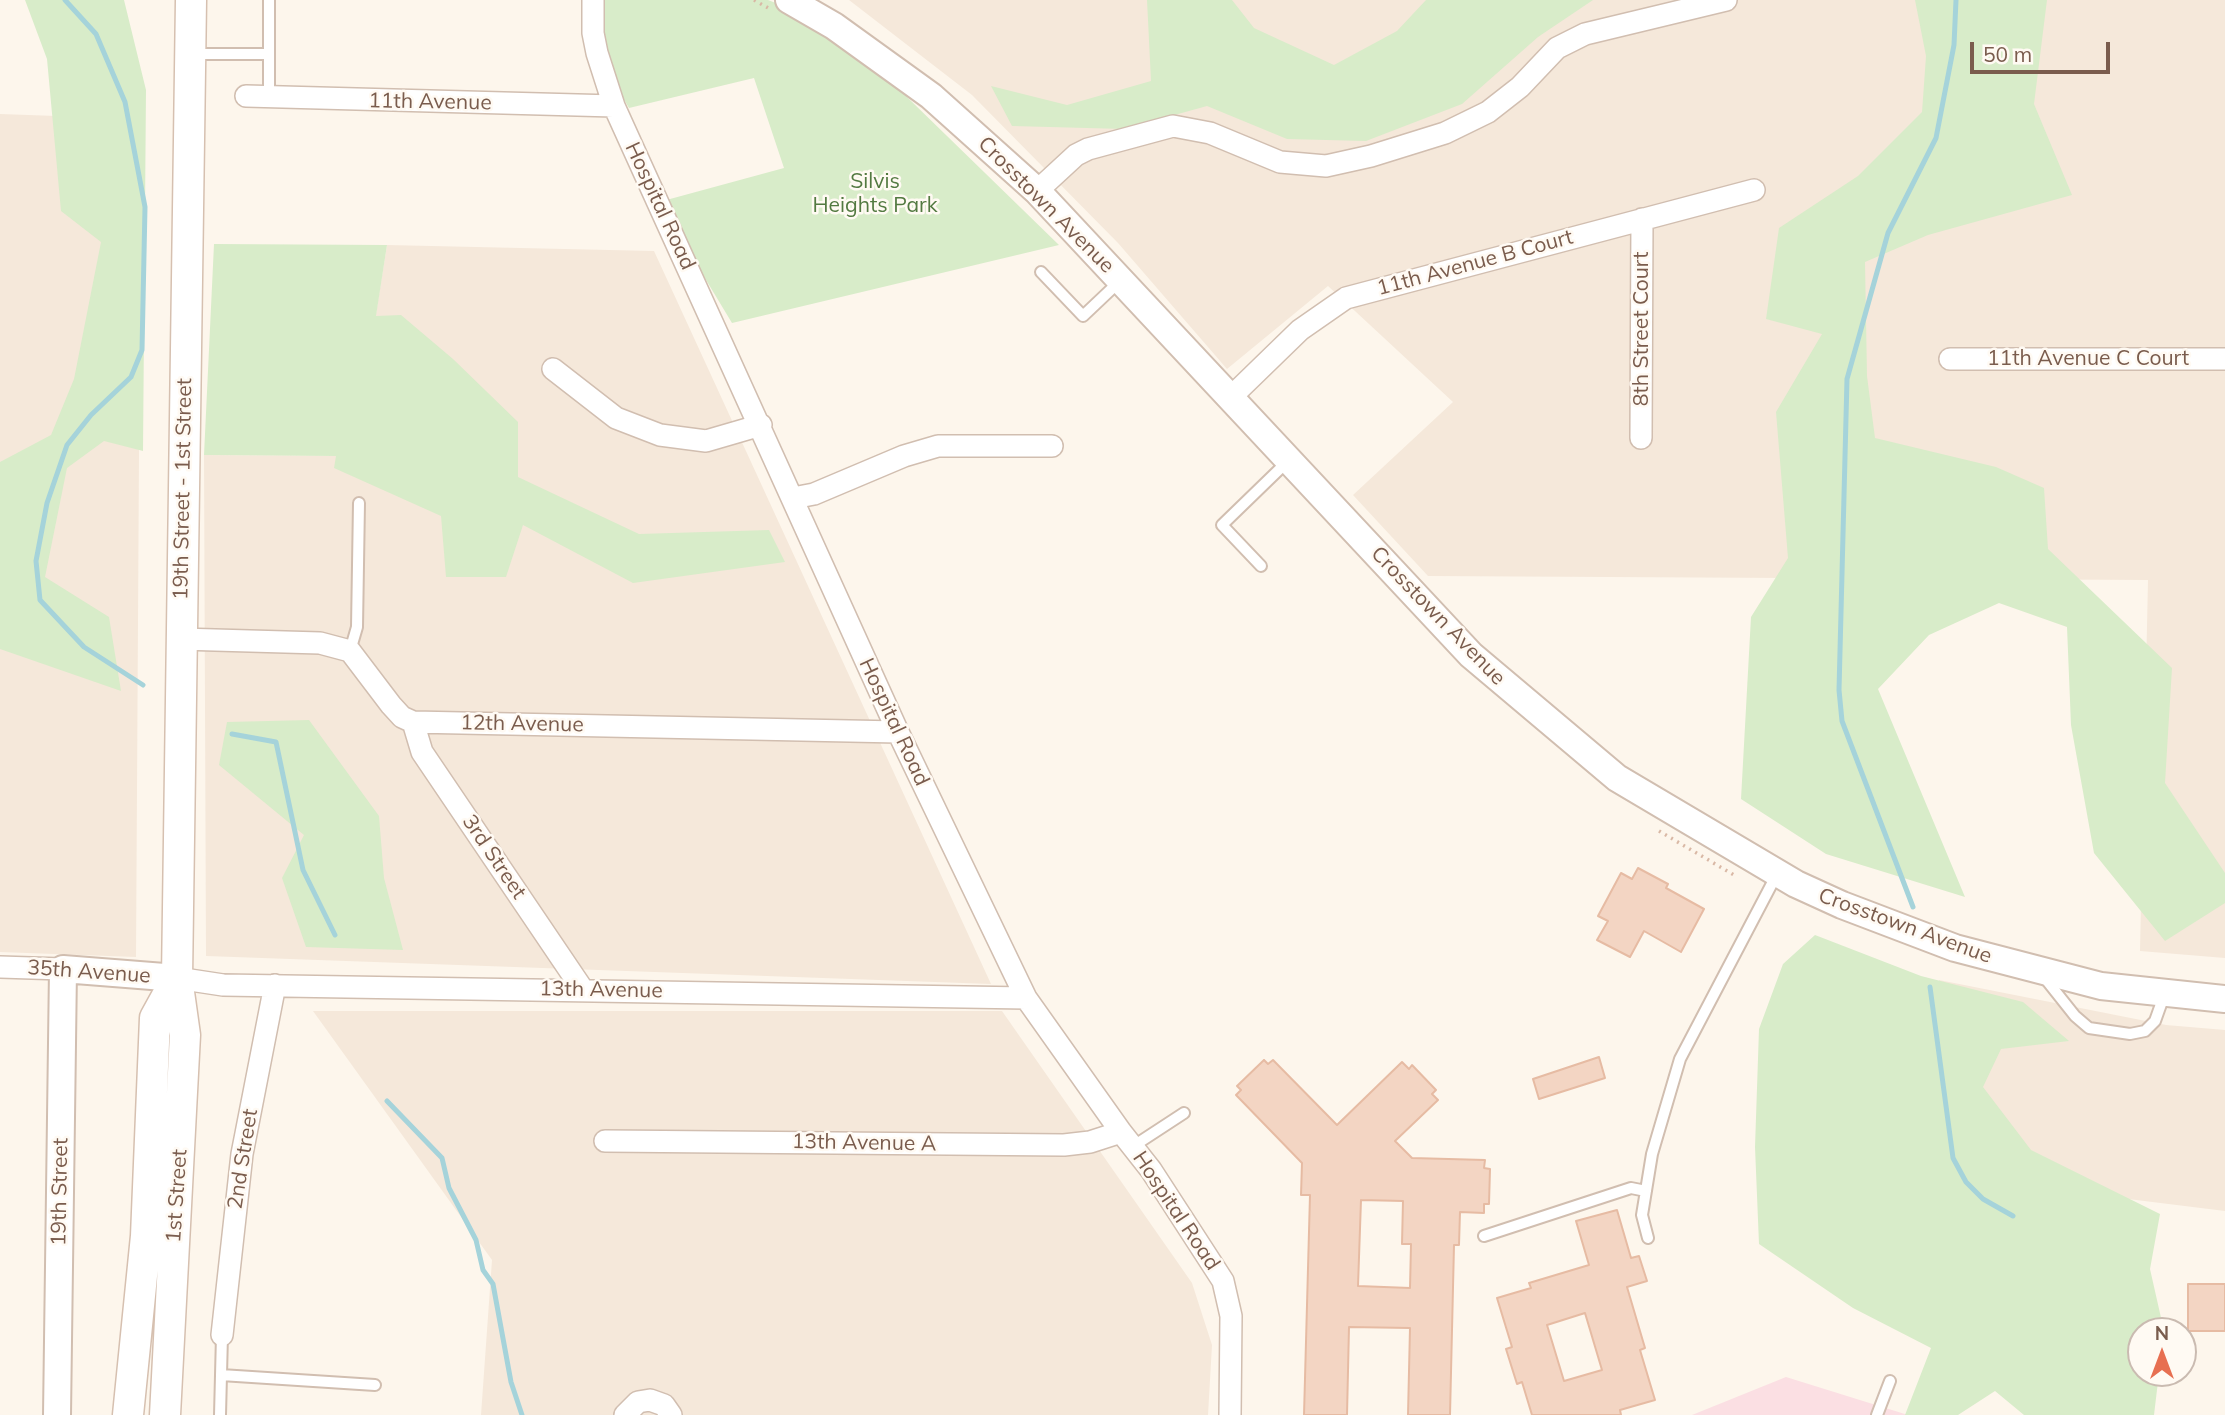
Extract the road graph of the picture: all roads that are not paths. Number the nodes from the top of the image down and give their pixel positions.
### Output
1 (191, 0) edge
2 (269, 0) edge
3 (593, 0) edge
4 (1726, 0) edge
5 (781, 5) edge
6 (191, 54) junction
7 (269, 54) junction
8 (246, 96) dead end
9 (269, 98) junction
10 (614, 106) junction
11 (1754, 190) dead end
12 (1037, 191) junction
13 (1642, 219) junction
14 (1041, 272) dead end
15 (1121, 280) junction
16 (1950, 359) dead end
17 (2225, 359) edge
18 (553, 369) dead end
19 (1230, 398) junction
20 (761, 425) junction
21 (1642, 438) dead end
22 (1052, 446) dead end
23 (1289, 460) junction
24 (793, 498) junction
25 (359, 503) dead end
26 (1261, 566) dead end
27 (180, 639) junction
28 (350, 651) junction
29 (413, 722) junction
30 (898, 732) junction
31 (1772, 883) junction
32 (0, 967) edge
33 (63, 969) junction
34 (2037, 970) junction
35 (177, 978) junction
36 (275, 985) junction
37 (583, 990) junction
38 (2165, 993) junction
39 (1026, 998) junction
40 (2225, 999) edge
41 (1184, 1113) dead end
42 (1126, 1140) junction
43 (605, 1141) dead end
44 (1646, 1191) junction
45 (1483, 1236) dead end
46 (1648, 1238) dead end
47 (222, 1335) joint
48 (221, 1375) junction
49 (1889, 1381) dead end
50 (375, 1385) dead end
51 (57, 1415) edge
52 (128, 1415) edge
53 (165, 1415) edge
54 (220, 1415) edge
55 (625, 1415) edge
56 (671, 1415) edge
57 (1230, 1415) edge
58 (1877, 1415) edge

1 - 6 main road, 19th Street - 1st Street
2 - 7 lane
3 - 10 street, Hospital Road
4 - 12 street
5 - 12 street, Crosstown Avenue
6 - 7 lane
6 - 27 main road, 19th Street - 1st Street
7 - 9 lane
8 - 9 street, 11th Avenue
9 - 10 street, 11th Avenue
10 - 20 street, Hospital Road
11 - 13 street, 11th Avenue B Court
12 - 15 street, Crosstown Avenue
13 - 19 street, 11th Avenue B Court
13 - 21 street, 8th Street Court
14 - 15 lane
15 - 19 street, Crosstown Avenue
16 - 17 street, 11th Avenue C Court
18 - 20 street
19 - 23 street, Crosstown Avenue
20 - 24 street, Hospital Road
22 - 24 street
23 - 26 lane
23 - 31 street, Crosstown Avenue
24 - 30 street, Hospital Road
25 - 28 lane
27 - 28 street
27 - 35 main road, 19th Street - 1st Street
28 - 29 street
29 - 30 street, 12th Avenue
29 - 37 street, 3rd Street
30 - 39 street, Hospital Road
31 - 34 street, Crosstown Avenue
31 - 44 lane
32 - 33 street, 35th Avenue
33 - 35 street, 35th Avenue
33 - 51 street, 19th Street
34 - 38 street, Crosstown Avenue
34 - 38 lane
35 - 36 street, 13th Avenue
35 - 52 main road
35 - 53 main road, 1st Street
36 - 37 street, 13th Avenue
36 - 47 street, 2nd Street
37 - 39 street, 13th Avenue
38 - 40 street, Crosstown Avenue
39 - 42 street, Hospital Road
41 - 42 lane
42 - 43 street, 13th Avenue A
42 - 57 street, Hospital Road
44 - 45 lane
44 - 46 lane
47 - 48 lane
48 - 50 lane
48 - 54 lane
49 - 58 lane
55 - 56 street

